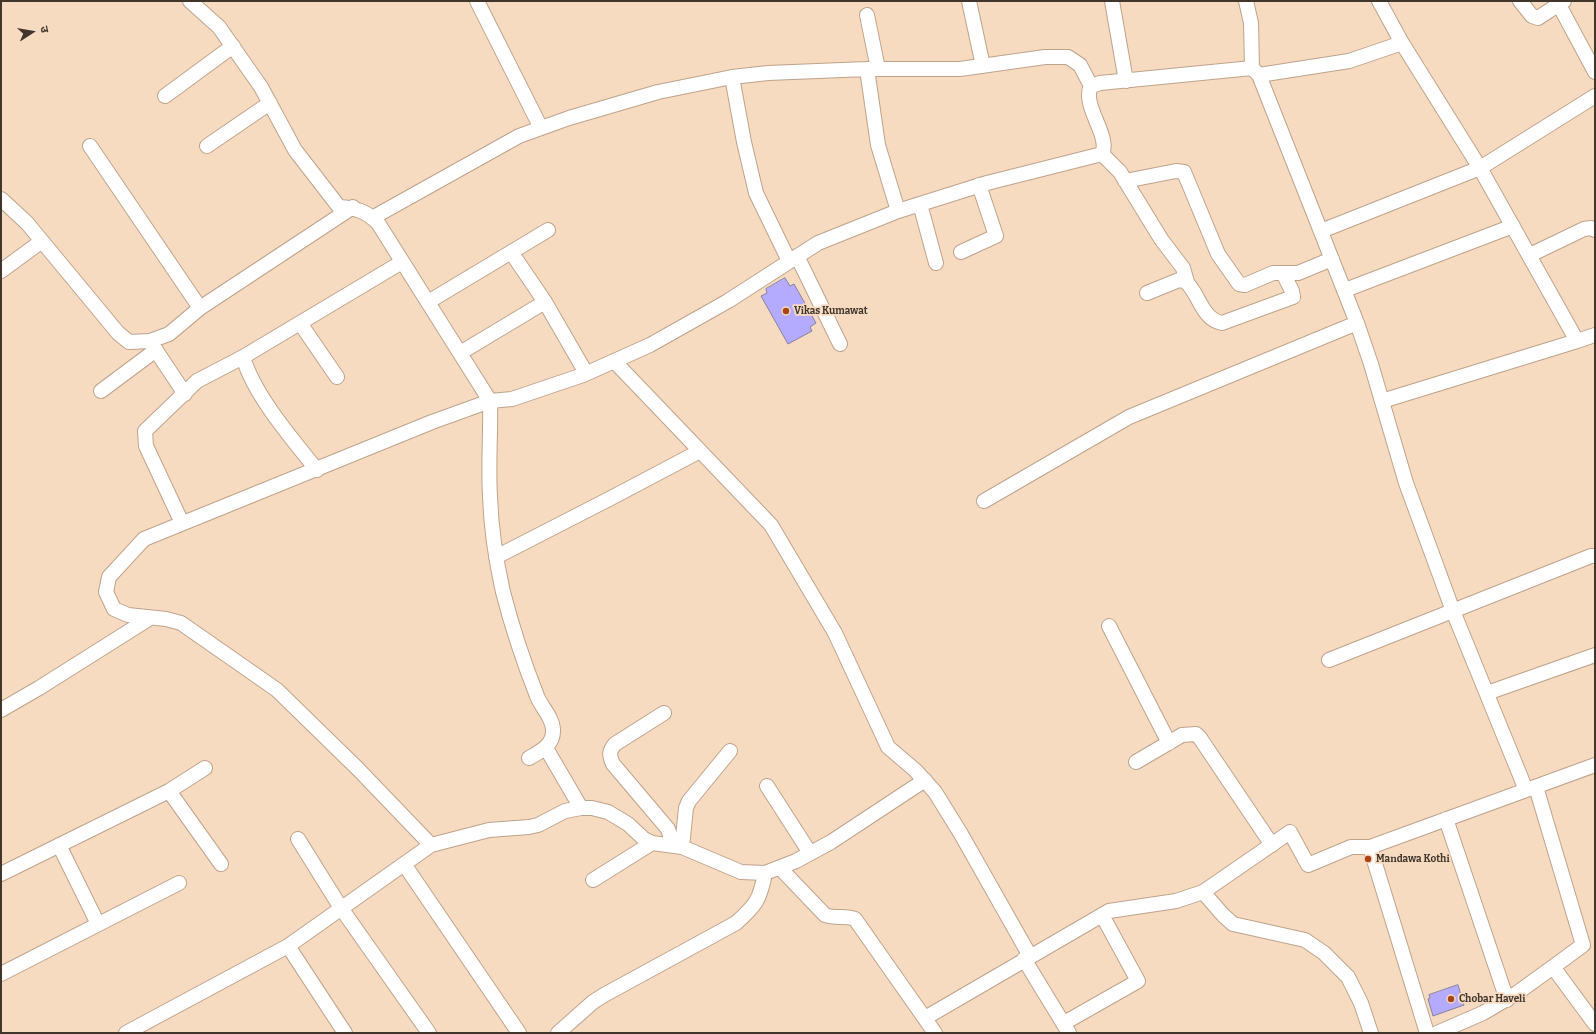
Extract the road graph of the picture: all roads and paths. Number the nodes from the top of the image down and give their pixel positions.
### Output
1 (190, 1) edge
2 (477, 1) edge
3 (969, 1) edge
4 (1112, 1) edge
5 (1246, 1) edge
6 (1379, 1) edge
7 (1520, 1) edge
8 (1562, 3) edge
9 (867, 15) dead end
10 (1402, 43) junction
11 (233, 46) junction
12 (983, 66) junction
13 (872, 69) junction
14 (1255, 71) junction
15 (1595, 72) edge
16 (732, 77) junction
17 (1126, 81) junction
18 (1091, 86) junction
19 (165, 96) dead end
20 (1595, 96) edge
21 (270, 103) junction
22 (541, 128) junction
23 (90, 146) dead end
24 (207, 146) dead end
25 (1102, 154) junction
26 (1480, 168) junction
27 (1125, 181) junction
28 (979, 185) junction
29 (1, 199) edge
30 (920, 204) junction
31 (353, 208) junction
32 (898, 211) junction
33 (372, 218) junction
34 (1513, 226) junction
35 (548, 230) dead end
36 (1595, 230) edge
37 (1321, 231) junction
38 (42, 241) junction
39 (511, 252) junction
40 (961, 252) dead end
41 (1530, 255) junction
42 (793, 259) junction
43 (1332, 259) junction
44 (402, 262) junction
45 (936, 263) dead end
46 (1, 271) edge
47 (1283, 273) junction
48 (1187, 282) junction
49 (1344, 290) junction
50 (1146, 293) dead end
51 (428, 302) junction
52 (545, 302) junction
53 (200, 308) junction
54 (1357, 322) junction
55 (300, 323) junction
56 (1595, 335) edge
57 (1577, 341) junction
58 (840, 344) dead end
59 (153, 346) junction
60 (460, 353) junction
61 (244, 357) junction
62 (614, 361) junction
63 (586, 373) junction
64 (337, 376) dead end
65 (101, 391) dead end
66 (185, 394) junction
67 (490, 401) junction
68 (1382, 401) junction
69 (700, 451) junction
70 (317, 470) junction
71 (984, 501) dead end
72 (182, 523) junction
73 (1595, 556) edge
74 (496, 557) junction
75 (1453, 611) junction
76 (150, 618) junction
77 (1109, 626) dead end
78 (1595, 655) edge
79 (1329, 660) dead end
80 (1487, 693) junction
81 (1, 710) edge
82 (664, 713) dead end
83 (1168, 743) junction
84 (546, 748) junction
85 (730, 751) dead end
86 (530, 758) dead end
87 (1136, 762) dead end
88 (1595, 765) edge
89 (205, 768) dead end
90 (925, 780) junction
91 (768, 786) dead end
92 (1531, 788) junction
93 (169, 791) junction
94 (581, 808) junction
95 (1446, 819) junction
96 (298, 840) dead end
97 (652, 843) junction
98 (59, 845) junction
99 (431, 845) junction
100 (1272, 845) junction
101 (678, 846) junction
102 (1370, 847) junction
103 (810, 853) junction
104 (221, 864) dead end
105 (404, 864) junction
106 (780, 868) junction
107 (765, 873) junction
108 (1, 874) edge
109 (593, 880) dead end
110 (179, 883) dead end
111 (1203, 892) junction
112 (341, 908) junction
113 (1102, 915) junction
114 (98, 924) junction
115 (1589, 941) edge
116 (288, 946) junction
117 (1027, 957) junction
118 (1553, 967) junction
119 (1, 974) edge
120 (1507, 1000) junction
121 (926, 1018) junction
122 (1595, 1024) edge
123 (1066, 1028) edge
124 (126, 1033) edge
125 (345, 1033) edge
126 (429, 1033) edge
127 (519, 1033) edge
128 (558, 1033) edge
129 (935, 1033) edge
130 (1371, 1033) edge
131 (1428, 1033) edge
132 (1437, 1033) edge

1 - 11 street
2 - 22 street
3 - 12 street
4 - 17 street
5 - 14 street
6 - 10 street
7 - 8 street
8 - 15 street
9 - 13 street
10 - 14 street
10 - 26 street
11 - 19 street
11 - 21 street
12 - 13 street
12 - 18 street
13 - 16 street
13 - 32 street
14 - 17 street
14 - 37 street
16 - 22 street
16 - 42 street
17 - 18 street
18 - 25 street
20 - 26 street
21 - 24 street
21 - 31 street
22 - 33 street
23 - 53 street
25 - 27 street
25 - 28 street
26 - 34 street
26 - 37 street
27 - 47 street
27 - 48 street
28 - 30 street
28 - 40 street
29 - 38 street
30 - 32 street
30 - 45 street
31 - 33 street
31 - 53 street
32 - 42 street
33 - 44 street
34 - 41 street
34 - 49 street
35 - 39 street
36 - 41 street
37 - 43 street
38 - 46 street
38 - 59 street
39 - 51 street
39 - 52 street
41 - 57 street
42 - 58 street
42 - 62 street
43 - 47 street
43 - 49 street
44 - 51 street
44 - 55 street
47 - 48 street
48 - 50 street
49 - 54 street
51 - 60 street
52 - 60 street
52 - 63 street
53 - 59 street
54 - 68 street
54 - 71 street
55 - 61 street
55 - 64 street
56 - 57 street
57 - 68 street
59 - 65 street
59 - 66 street
60 - 67 street
61 - 66 street
61 - 70 street
62 - 63 street
62 - 69 street
63 - 67 street
66 - 72 street
67 - 70 street
67 - 74 street
68 - 75 street
69 - 74 street
69 - 90 street
70 - 72 street
72 - 76 street
73 - 75 street
74 - 84 street
75 - 79 street
75 - 80 street
76 - 81 street
76 - 99 street
77 - 83 street
78 - 80 street
80 - 92 street
82 - 101 street
83 - 87 street
83 - 100 street
84 - 86 street
84 - 94 street
85 - 101 street
88 - 92 street
89 - 93 street
90 - 103 street
90 - 117 street
91 - 103 street
92 - 95 street
92 - 115 street
93 - 98 street
93 - 104 street
94 - 97 street
94 - 99 street
95 - 102 street
95 - 120 street
96 - 112 street
97 - 101 street
97 - 109 street
98 - 108 street
98 - 114 street
99 - 105 street
100 - 102 street
100 - 111 street
101 - 107 street
102 - 131 street
103 - 106 street
105 - 112 street
105 - 127 street
106 - 107 street
106 - 121 street
107 - 128 street
110 - 114 street
111 - 113 street
111 - 130 street
112 - 116 street
112 - 126 street
113 - 117 street
113 - 123 street
114 - 119 street
115 - 118 street
116 - 124 street
116 - 125 street
117 - 121 street
117 - 123 street
118 - 120 street
118 - 122 street
120 - 132 street
121 - 129 street

